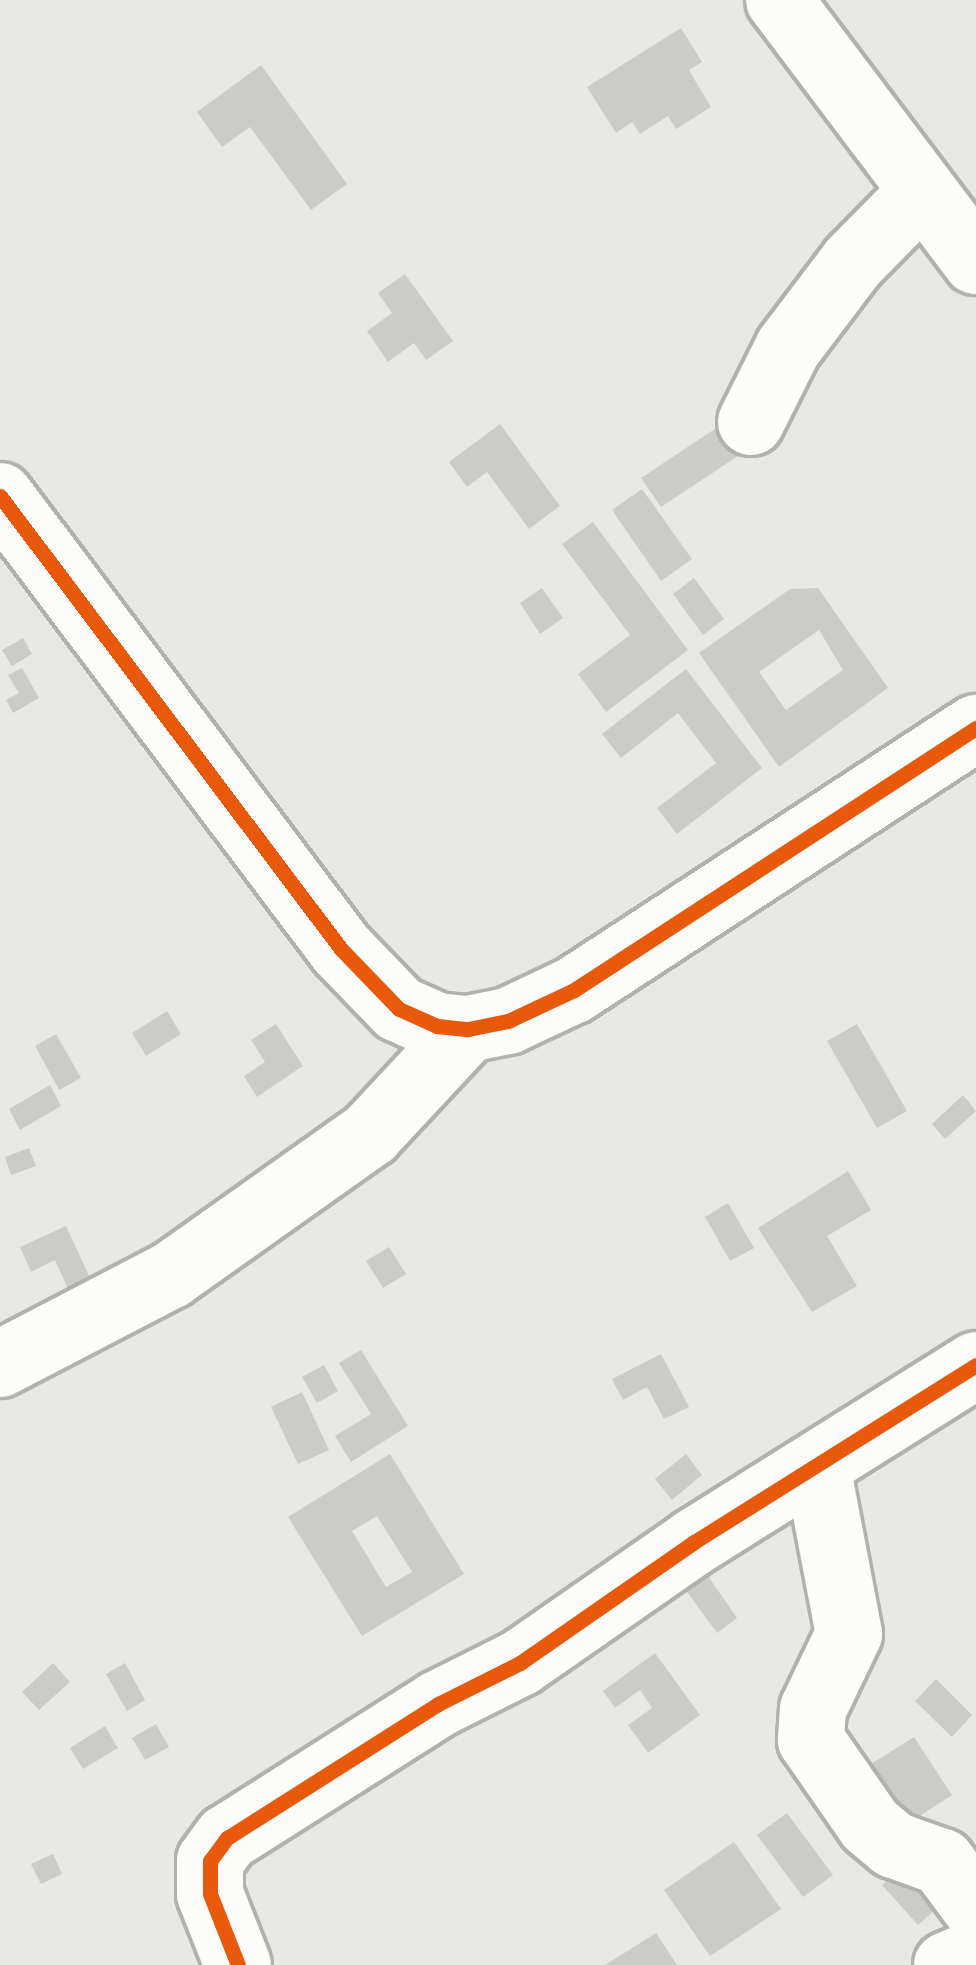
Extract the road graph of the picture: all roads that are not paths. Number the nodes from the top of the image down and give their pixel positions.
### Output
1 (779, 0) edge
2 (922, 192) junction
3 (976, 262) edge
4 (751, 422) dead end
5 (0, 496) edge
6 (969, 748) edge
7 (468, 1030) junction
8 (0, 1364) edge
9 (976, 1365) edge
10 (817, 1466) junction
11 (976, 1908) edge
12 (976, 1953) edge
13 (238, 1965) edge
14 (947, 1965) edge

1 - 2 street
2 - 3 street
2 - 4 street
5 - 7 street
6 - 7 street
7 - 8 street
9 - 10 street
10 - 11 street
10 - 13 street
12 - 14 street

